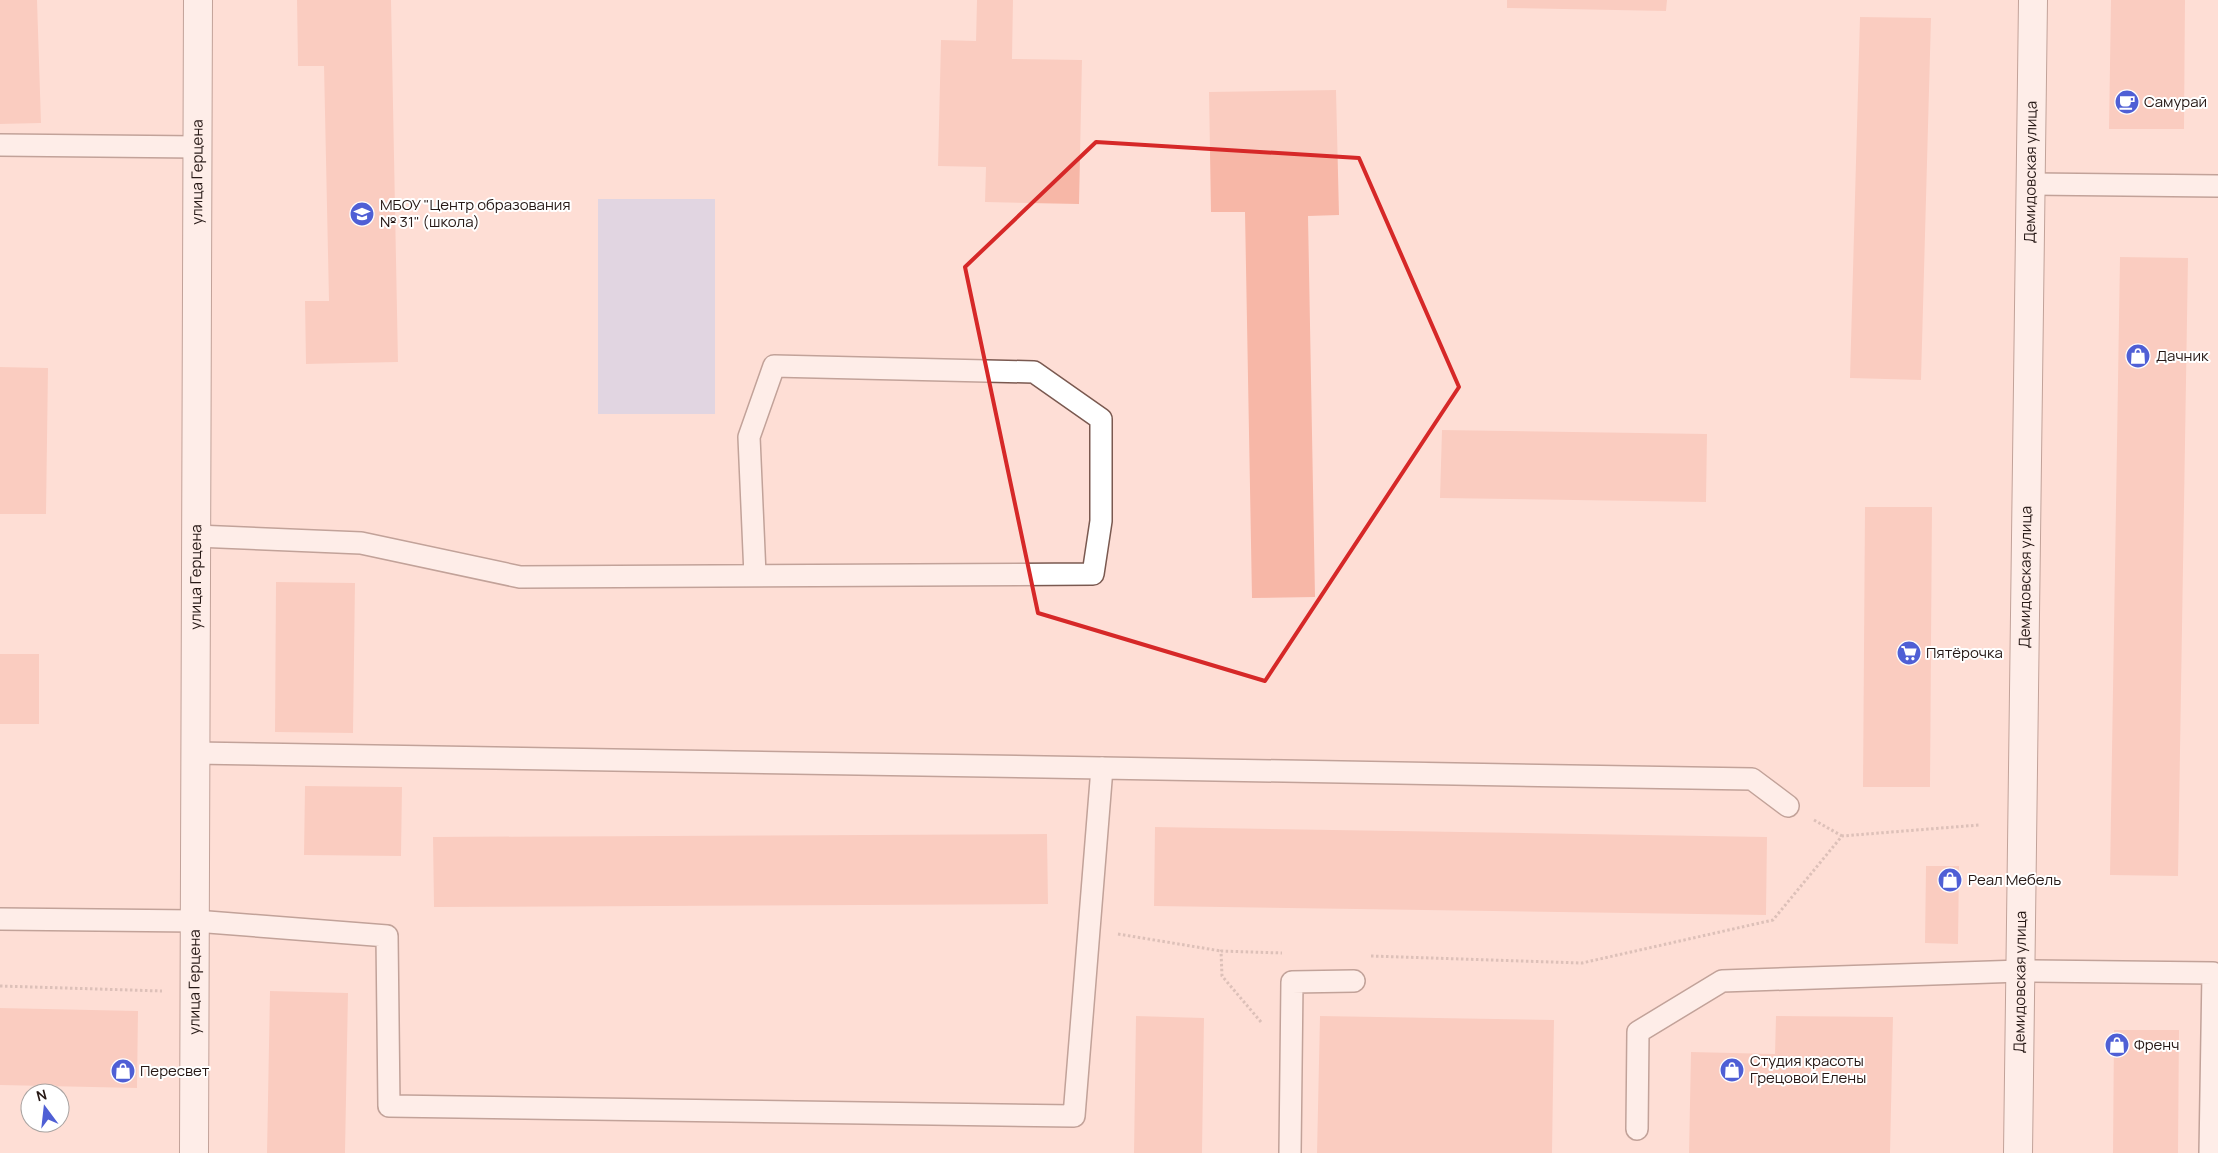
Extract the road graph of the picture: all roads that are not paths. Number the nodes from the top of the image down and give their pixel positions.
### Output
1 (198, 0) edge
2 (2033, 0) edge
3 (0, 146) edge
4 (197, 147) junction
5 (2031, 184) junction
6 (2218, 186) edge
7 (196, 536) junction
8 (755, 576) junction
9 (195, 753) junction
10 (1102, 768) junction
11 (1788, 806) dead end
12 (0, 919) edge
13 (195, 921) junction
14 (2021, 971) junction
15 (1354, 982) dead end
16 (1637, 1129) dead end
17 (194, 1153) edge
18 (1290, 1153) edge
19 (2018, 1153) edge
20 (2210, 1153) edge

1 - 4 street, улица Герцена
2 - 5 street, Демидовская улица
3 - 4 lane
4 - 7 street, улица Герцена
5 - 6 lane
5 - 14 street, Демидовская улица
7 - 8 lane
7 - 9 street, улица Герцена
8 - 8 lane
9 - 10 lane
9 - 13 street, улица Герцена
10 - 11 lane
10 - 13 lane
12 - 13 lane
13 - 17 street, улица Герцена
14 - 16 lane
14 - 19 street, Демидовская улица
14 - 20 lane
15 - 18 lane

